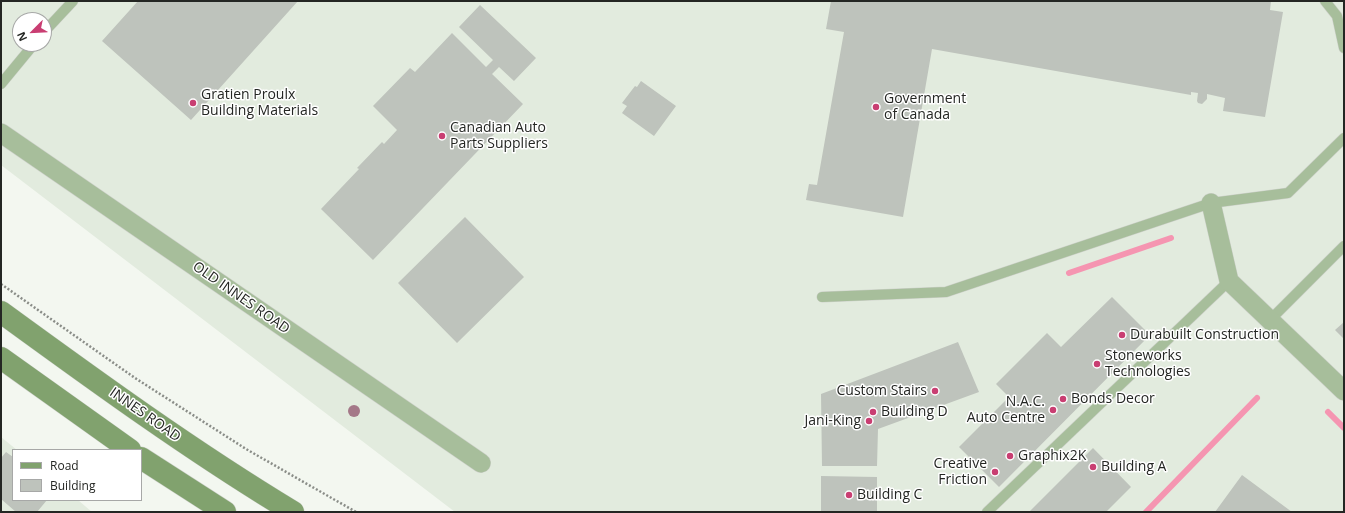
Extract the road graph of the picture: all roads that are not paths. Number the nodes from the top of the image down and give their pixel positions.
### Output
1 (72, 1) edge
2 (1325, 1) edge
3 (52, 23) edge
4 (1344, 48) edge
5 (27, 52) edge
6 (1, 84) edge
7 (1, 133) edge
8 (1344, 138) edge
9 (1211, 203) junction
10 (1344, 246) edge
11 (1230, 281) junction
12 (822, 297) dead end
13 (1, 312) edge
14 (1270, 320) junction
15 (1, 358) edge
16 (1344, 391) edge
17 (129, 449) edge
18 (142, 459) edge
19 (481, 463) dead end
20 (225, 512) edge
21 (293, 512) edge
22 (987, 512) edge

1 - 3 lane
2 - 4 lane
5 - 6 lane
7 - 19 street, OLD INNES ROAD
8 - 9 lane
9 - 11 street
9 - 12 lane
10 - 14 lane
11 - 14 street
11 - 22 lane
13 - 21 main road, INNES ROAD
14 - 16 street
15 - 17 main road
18 - 20 main road

